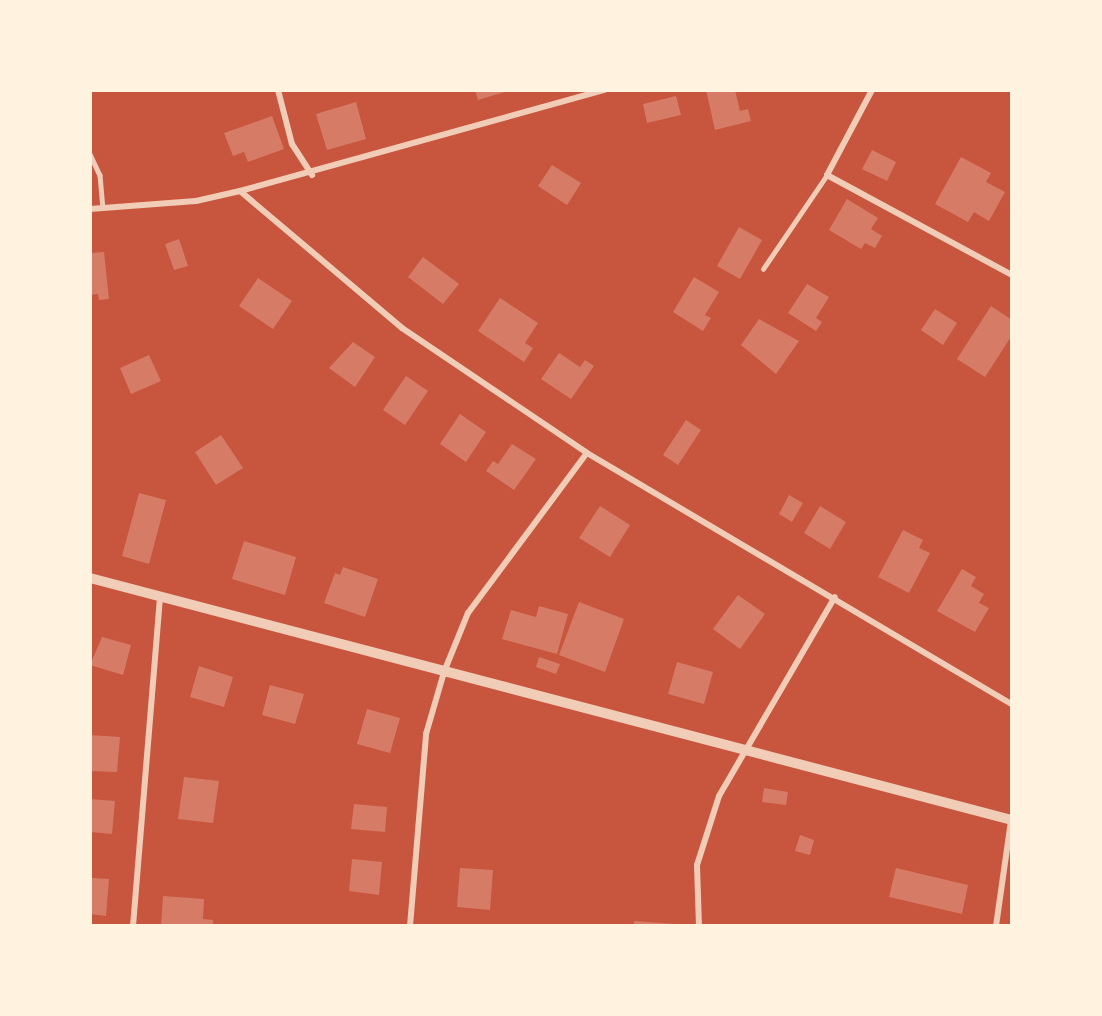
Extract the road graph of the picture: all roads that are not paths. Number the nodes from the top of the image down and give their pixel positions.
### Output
1 (278, 90) edge
2 (605, 90) edge
3 (872, 90) edge
4 (90, 154) edge
5 (826, 174) junction
6 (312, 175) junction
7 (240, 191) junction
8 (103, 208) junction
9 (90, 209) edge
10 (763, 269) dead end
11 (1012, 275) edge
12 (587, 453) junction
13 (90, 578) edge
14 (160, 596) junction
15 (836, 597) junction
16 (444, 672) junction
17 (1012, 704) edge
18 (743, 750) junction
19 (1012, 820) edge
20 (133, 926) edge
21 (410, 926) edge
22 (699, 926) edge
23 (996, 926) edge

1 - 6 street
2 - 6 street
3 - 5 street
4 - 8 lane
5 - 10 lane
5 - 11 street
6 - 7 street
7 - 8 street
7 - 12 street
8 - 9 street
12 - 15 street
12 - 16 street
13 - 14 street
14 - 16 street
14 - 20 street
15 - 17 street
15 - 18 street
16 - 18 street
16 - 21 street
18 - 19 street
18 - 22 street
19 - 23 street

